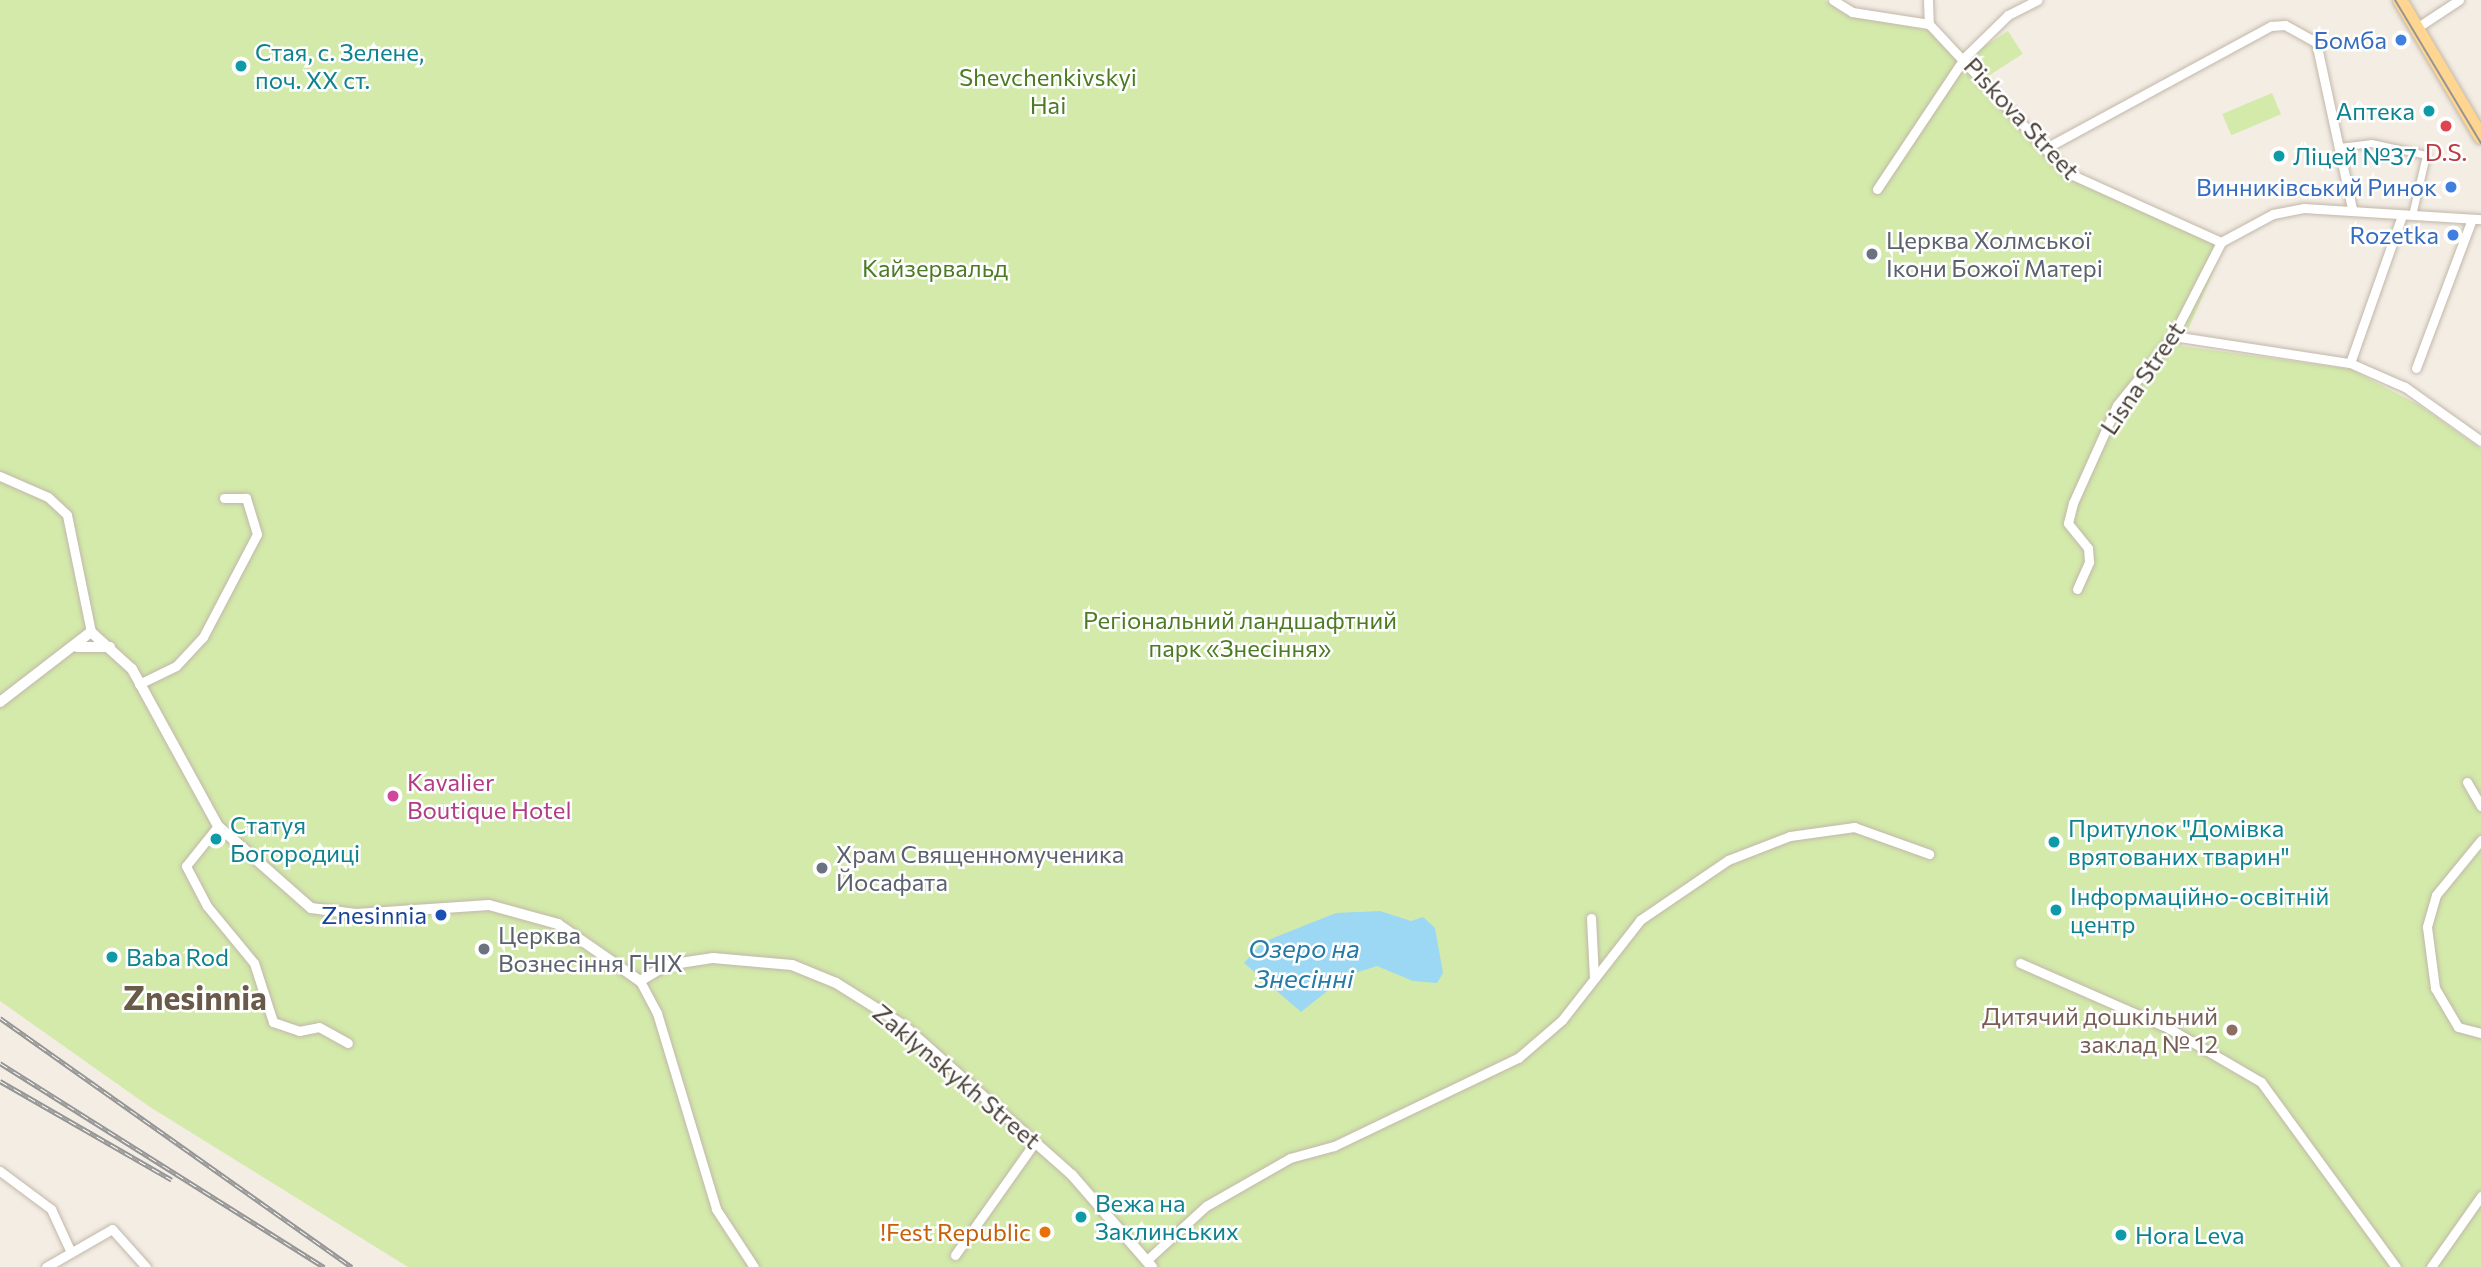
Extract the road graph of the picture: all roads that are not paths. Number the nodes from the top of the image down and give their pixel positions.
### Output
1 (1833, 0) edge
2 (1928, 0) edge
3 (2037, 0) edge
4 (2400, 0) edge
5 (2459, 0) edge
6 (1929, 24) junction
7 (2418, 27) junction
8 (1965, 57) junction
9 (2481, 137) edge
10 (2339, 147) junction
11 (2046, 148) junction
12 (1877, 189) dead end
13 (2352, 209) junction
14 (2407, 215) junction
15 (2476, 219) edge
16 (2221, 242) junction
17 (2174, 336) junction
18 (2350, 363) junction
19 (2416, 368) dead end
20 (2481, 441) edge
21 (0, 476) edge
22 (224, 498) dead end
23 (2077, 589) dead end
24 (90, 632) junction
25 (77, 647) junction
26 (110, 647) junction
27 (139, 684) junction
28 (0, 702) edge
29 (2467, 782) dead end
30 (2481, 806) edge
31 (218, 826) junction
32 (2481, 840) edge
33 (1929, 854) dead end
34 (1591, 918) dead end
35 (2020, 963) dead end
36 (1594, 978) junction
37 (640, 981) junction
38 (2481, 1033) edge
39 (348, 1043) dead end
40 (1035, 1142) junction
41 (0, 1171) edge
42 (2481, 1196) edge
43 (69, 1248) junction
44 (955, 1255) dead end
45 (60, 1263) edge
46 (1150, 1264) edge
47 (46, 1267) edge
48 (146, 1267) edge
49 (754, 1267) edge
50 (2396, 1267) edge
51 (2431, 1267) edge

1 - 6 street
2 - 6 street
3 - 8 street
4 - 7 main road
5 - 7 street
6 - 8 street, Piskova Street
7 - 9 main road
8 - 11 street, Piskova Street
8 - 12 street
10 - 11 street
10 - 13 street
10 - 14 street
11 - 16 street, Piskova Street
13 - 14 street
13 - 16 street
14 - 15 street
14 - 18 street
15 - 19 street
16 - 17 street, Lisna Street
17 - 18 street
17 - 23 street, Lisna Street
18 - 20 street
21 - 24 street
22 - 27 street
24 - 25 street
24 - 26 street
25 - 26 street
25 - 28 street
26 - 27 street
27 - 31 street
29 - 30 street
31 - 37 street
31 - 39 street
32 - 38 street
33 - 36 street
34 - 36 street
35 - 50 street
36 - 46 street
37 - 40 street, Zaklynskykh Street
37 - 49 street
40 - 44 street
40 - 46 street, Zaklynskykh Street
41 - 43 street
42 - 51 street
43 - 45 street
43 - 48 street
45 - 47 street

